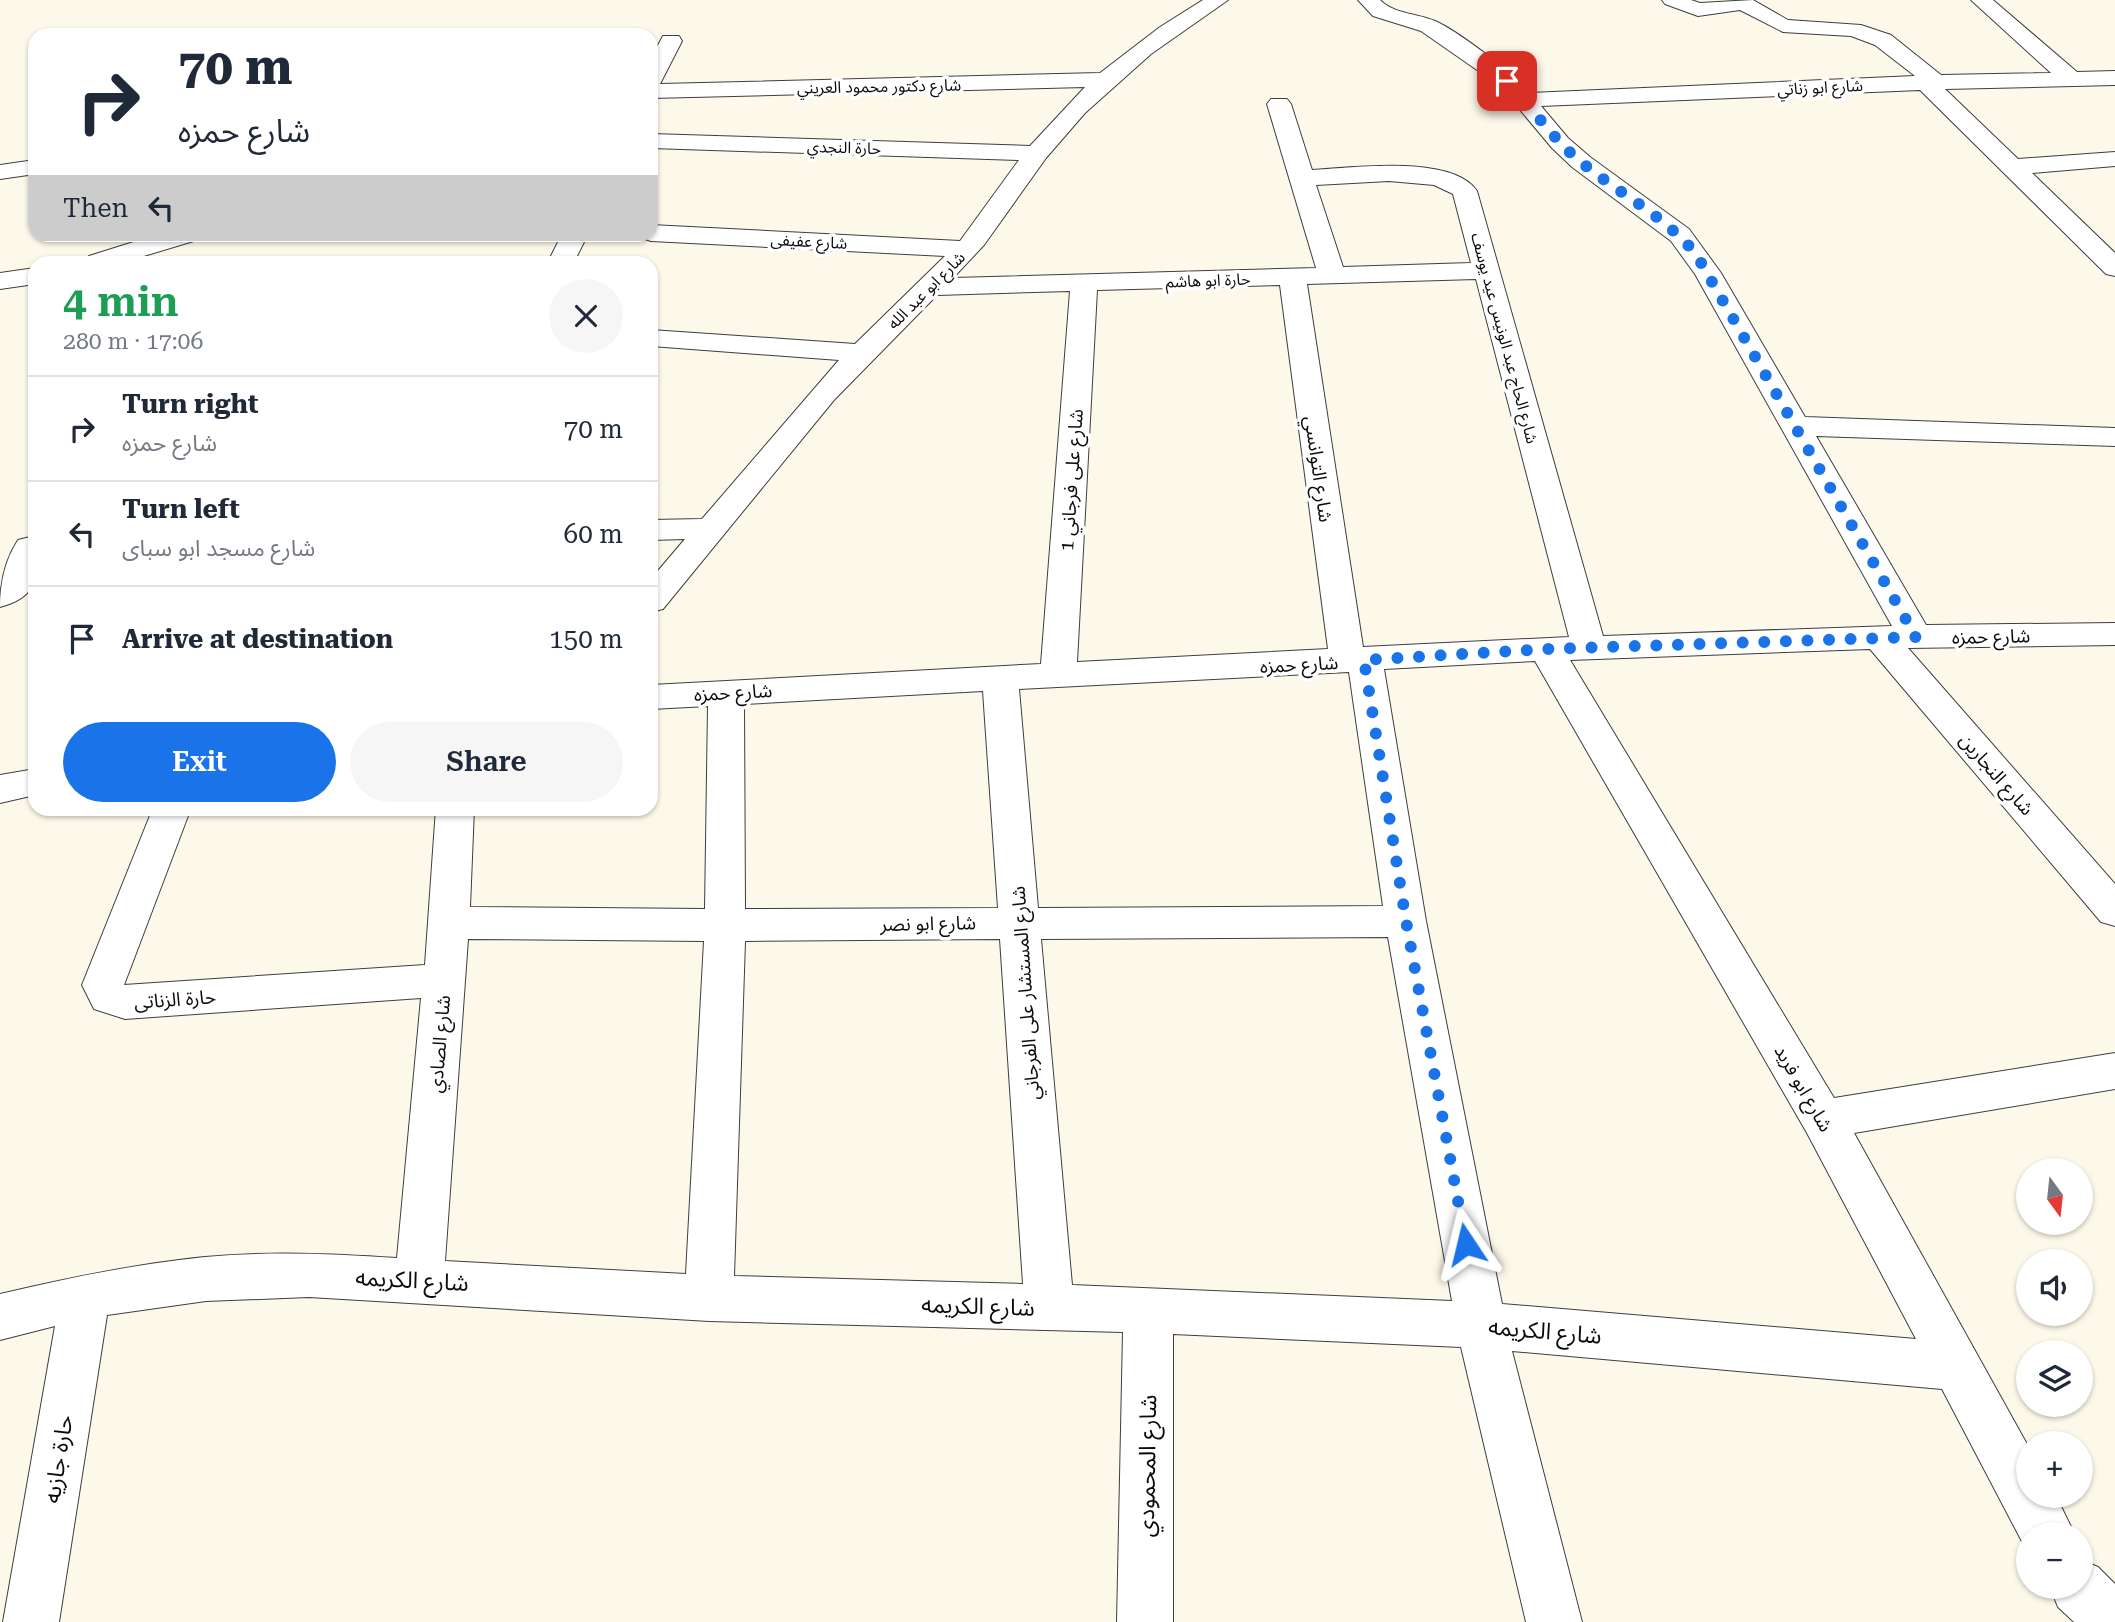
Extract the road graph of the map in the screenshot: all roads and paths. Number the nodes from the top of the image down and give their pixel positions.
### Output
1 (1218, 0) edge
2 (1368, 0) edge
3 (1672, 0) edge
4 (1783, 0) edge
5 (1981, 0) edge
6 (1744, 4) edge
7 (671, 41) dead end
8 (658, 66) edge
9 (2115, 78) edge
10 (2071, 79) junction
11 (1106, 80) junction
12 (1930, 82) junction
13 (658, 91) edge
14 (1525, 100) junction
15 (1279, 104) dead end
16 (658, 141) edge
17 (1037, 153) junction
18 (2115, 159) edge
19 (2014, 167) junction
20 (28, 168) edge
21 (0, 172) edge
22 (1302, 178) junction
23 (658, 233) edge
24 (162, 242) edge
25 (2104, 245) edge
26 (966, 249) junction
27 (117, 256) edge
28 (2115, 268) edge
29 (1487, 271) junction
30 (1332, 276) junction
31 (28, 277) edge
32 (1292, 277) junction
33 (0, 281) edge
34 (1084, 284) junction
35 (928, 287) junction
36 (658, 338) edge
37 (863, 353) junction
38 (1796, 426) junction
39 (2115, 437) edge
40 (712, 527) junction
41 (658, 530) edge
42 (28, 553) edge
43 (658, 593) edge
44 (0, 596) edge
45 (2115, 635) edge
46 (1879, 637) junction
47 (1916, 637) junction
48 (1589, 647) junction
49 (1546, 649) junction
50 (1356, 660) junction
51 (1058, 676) junction
52 (1000, 679) junction
53 (726, 692) junction
54 (658, 697) edge
55 (28, 783) edge
56 (0, 789) edge
57 (169, 816) edge
58 (455, 816) edge
59 (2115, 911) edge
60 (1406, 921) junction
61 (1020, 922) junction
62 (449, 923) junction
63 (725, 925) junction
64 (444, 980) junction
65 (2115, 1071) edge
66 (1823, 1119) junction
67 (419, 1280) junction
68 (85, 1296) junction
69 (709, 1298) junction
70 (1049, 1307) junction
71 (1148, 1310) junction
72 (0, 1317) edge
73 (1481, 1325) junction
74 (1959, 1367) junction
75 (2041, 1522) edge
76 (2090, 1599) edge
77 (30, 1622) edge
78 (1145, 1622) edge
79 (1554, 1622) edge
80 (2114, 1622) edge

1 - 11 street, شارع ابو عبد الله
2 - 14 street
3 - 6 street
4 - 6 street
5 - 10 street
6 - 12 street
7 - 8 street
9 - 10 street, شارع ابو زناتي
10 - 12 street, شارع ابو زناتي
11 - 13 street, شارع دكتور محمود العريني
11 - 17 street, شارع ابو عبد الله
12 - 14 street, شارع ابو زناتي
12 - 19 street
14 - 38 street
15 - 22 street
16 - 17 street, حارة النجدي
17 - 26 street, شارع ابو عبد الله
18 - 19 street
19 - 25 street
20 - 21 street
22 - 29 street, شارع الحاج عبد الونيس عيد يوسف
22 - 30 street
23 - 26 street, شارع عفيفى
24 - 27 street
25 - 28 street
26 - 35 street, شارع ابو عبد الله
29 - 30 street, حارة ابو هاشم
29 - 48 street, شارع الحاج عبد الونيس عيد يوسف
30 - 32 street, حارة ابو هاشم
31 - 33 street
32 - 34 street, حارة ابو هاشم
32 - 50 street, شارع التوانسي
34 - 35 street, حارة ابو هاشم
34 - 51 street, شارع على فرجاني 1
35 - 37 street, شارع ابو عبد الله
36 - 37 street
37 - 40 street, شارع ابو عبد الله
38 - 39 street
38 - 47 street
40 - 41 street
40 - 43 street, شارع ابو عبد الله
42 - 44 street
45 - 47 street, شارع حمزه
46 - 47 street, شارع حمزه
46 - 48 street, شارع حمزه
46 - 59 street, شارع النجارين
48 - 49 street, شارع حمزه
49 - 50 street, شارع حمزه
49 - 66 street, شارع ابو فريد
50 - 51 street, شارع حمزه
50 - 60 street, شارع التوانسي
51 - 52 street, شارع حمزه
52 - 53 street, شارع حمزه
52 - 61 street, شارع المستشار على الفرجاني
53 - 54 street, شارع حمزه
53 - 63 street
55 - 56 street
57 - 64 street, حارة الزناتى
58 - 62 street, شارع الصادي
60 - 61 street, شارع ابو نصر
60 - 73 street, شارع التوانسي
61 - 63 street, شارع ابو نصر
61 - 70 street, شارع المستشار على الفرجاني
62 - 63 street, شارع ابو نصر
62 - 64 street, شارع الصادي
63 - 69 street
64 - 67 street, شارع الصادي
65 - 66 street
66 - 74 street, شارع ابو فريد
67 - 68 street, شارع الكريمه
67 - 69 street, شارع الكريمه
68 - 72 street, شارع الكريمه
68 - 77 street, حارة جازيه
69 - 70 street, شارع الكريمه
70 - 71 street, شارع الكريمه
71 - 73 street, شارع الكريمه
71 - 78 street, شارع المحمودي
73 - 74 street, شارع الكريمه
73 - 79 street, شارع التوانسي
74 - 75 street, شارع ابو فريد
76 - 80 street

